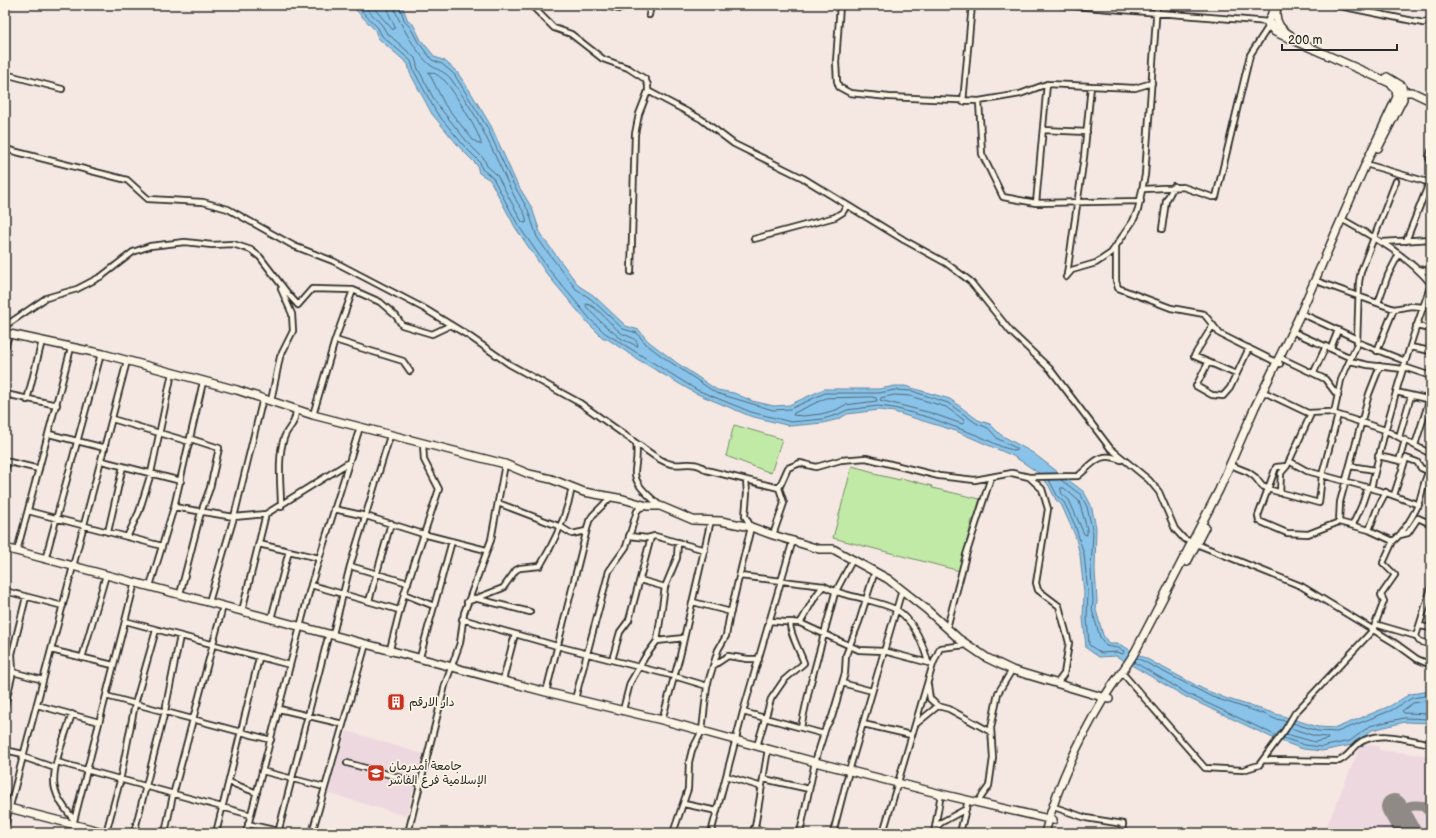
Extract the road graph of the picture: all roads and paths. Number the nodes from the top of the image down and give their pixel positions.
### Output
1 (531, 5) edge
2 (602, 5) edge
3 (621, 5) edge
4 (651, 5) edge
5 (840, 5) edge
6 (972, 5) edge
7 (1062, 5) edge
8 (1157, 5) edge
9 (1277, 5) edge
10 (1335, 5) edge
11 (1366, 5) edge
12 (1365, 11) junction
13 (649, 14) dead end
14 (1156, 14) junction
15 (1431, 18) edge
16 (1269, 24) junction
17 (1282, 30) junction
18 (1341, 59) junction
19 (5, 74) edge
20 (1152, 83) junction
21 (1047, 84) junction
22 (1092, 86) junction
23 (62, 88) dead end
24 (648, 91) junction
25 (1400, 92) junction
26 (1416, 94) junction
27 (979, 101) junction
28 (1431, 101) edge
29 (964, 102) junction
30 (1401, 104) junction
31 (1043, 130) junction
32 (1087, 132) junction
33 (5, 149) edge
34 (1431, 151) edge
35 (1431, 162) edge
36 (1369, 165) junction
37 (1396, 181) dead end
38 (1430, 183) edge
39 (1174, 186) junction
40 (1144, 189) junction
41 (1141, 201) junction
42 (1036, 203) junction
43 (1077, 203) junction
44 (847, 206) junction
45 (1349, 206) junction
46 (1345, 221) junction
47 (1162, 229) dead end
48 (1375, 237) junction
49 (754, 239) dead end
50 (1431, 239) edge
51 (1406, 241) junction
52 (1383, 242) junction
53 (1116, 246) junction
54 (1399, 254) junction
55 (1418, 269) junction
56 (631, 272) dead end
57 (1431, 272) edge
58 (272, 274) junction
59 (1319, 282) junction
60 (1431, 284) edge
61 (353, 290) junction
62 (1313, 290) junction
63 (1358, 295) junction
64 (1378, 303) junction
65 (1423, 307) junction
66 (1394, 308) junction
67 (1305, 315) junction
68 (451, 325) junction
69 (1213, 325) junction
70 (5, 326) edge
71 (1416, 326) junction
72 (1431, 329) edge
73 (1338, 330) junction
74 (1296, 333) junction
75 (7, 334) edge
76 (335, 340) junction
77 (1357, 340) junction
78 (42, 341) junction
79 (1328, 347) junction
80 (1410, 347) junction
81 (5, 348) edge
82 (71, 348) junction
83 (1249, 348) junction
84 (1378, 351) junction
85 (1431, 351) edge
86 (101, 354) junction
87 (1350, 359) junction
88 (127, 361) junction
89 (1405, 361) junction
90 (1280, 362) junction
91 (1208, 363) junction
92 (1380, 366) junction
93 (1403, 368) junction
94 (410, 371) dead end
95 (1314, 372) junction
96 (172, 373) junction
97 (1236, 374) junction
98 (1431, 377) edge
99 (203, 382) junction
100 (1396, 392) junction
101 (1266, 393) junction
102 (5, 394) edge
103 (1338, 396) junction
104 (1411, 396) junction
105 (263, 398) junction
106 (27, 400) junction
107 (271, 401) junction
108 (1430, 401) edge
109 (57, 405) junction
110 (296, 410) junction
111 (1311, 414) junction
112 (1336, 414) junction
113 (313, 415) junction
114 (112, 419) junction
115 (1362, 423) junction
116 (360, 427) junction
117 (1385, 430) junction
118 (158, 432) junction
119 (48, 434) junction
120 (390, 436) junction
121 (1400, 437) junction
122 (191, 440) junction
123 (1405, 440) junction
124 (78, 442) junction
125 (423, 444) junction
126 (636, 444) junction
127 (1415, 446) junction
128 (105, 448) junction
129 (1431, 454) edge
130 (1378, 456) junction
131 (102, 460) junction
132 (1399, 460) junction
133 (6, 461) edge
134 (1289, 461) junction
135 (1405, 462) junction
136 (348, 463) junction
137 (505, 464) junction
138 (123, 466) junction
139 (1233, 466) junction
140 (1287, 466) junction
141 (1350, 466) junction
142 (1135, 467) junction
143 (39, 469) junction
144 (1430, 469) edge
145 (1375, 470) junction
146 (5, 471) edge
147 (150, 472) junction
148 (1322, 475) junction
149 (1029, 476) junction
150 (992, 477) junction
151 (746, 480) junction
152 (181, 481) junction
153 (1346, 482) junction
154 (572, 487) junction
155 (779, 488) junction
156 (1370, 488) junction
157 (1269, 489) junction
158 (1386, 492) junction
159 (1280, 493) junction
160 (1394, 495) junction
161 (611, 497) junction
162 (498, 503) junction
163 (1419, 505) junction
164 (647, 506) junction
165 (660, 506) junction
166 (174, 507) junction
167 (281, 507) junction
168 (334, 510) junction
169 (28, 511) junction
170 (201, 512) junction
171 (266, 514) junction
172 (366, 516) junction
173 (234, 517) junction
174 (57, 518) junction
175 (711, 520) junction
176 (1339, 522) junction
177 (391, 523) junction
178 (1353, 524) junction
179 (1431, 524) edge
180 (85, 526) junction
181 (561, 527) junction
182 (751, 527) junction
183 (1369, 530) junction
184 (586, 531) junction
185 (108, 532) junction
186 (423, 534) junction
187 (772, 535) junction
188 (1400, 535) junction
189 (629, 536) junction
190 (127, 537) junction
191 (651, 537) junction
192 (793, 540) junction
193 (452, 541) junction
194 (1393, 541) junction
195 (678, 542) junction
196 (1193, 543) junction
197 (259, 544) junction
198 (162, 546) junction
199 (5, 548) edge
200 (486, 550) junction
201 (705, 550) junction
202 (17, 551) junction
203 (289, 551) junction
204 (319, 558) junction
205 (853, 559) junction
206 (45, 560) junction
207 (74, 566) junction
208 (350, 566) junction
209 (875, 571) junction
210 (106, 574) junction
211 (377, 574) junction
212 (740, 576) junction
213 (640, 580) junction
214 (781, 580) junction
215 (135, 582) junction
216 (408, 583) junction
217 (310, 585) junction
218 (150, 586) junction
219 (665, 586) junction
220 (824, 586) junction
221 (1431, 588) edge
222 (902, 590) junction
223 (5, 591) edge
224 (835, 593) junction
225 (180, 594) junction
226 (342, 594) junction
227 (404, 594) junction
228 (26, 597) junction
229 (474, 598) junction
230 (865, 599) junction
231 (209, 602) junction
232 (369, 602) junction
233 (468, 602) junction
234 (693, 602) junction
235 (63, 606) junction
236 (223, 606) junction
237 (434, 606) junction
238 (400, 610) junction
239 (896, 610) junction
240 (242, 611) junction
241 (530, 612) dead end
242 (730, 612) junction
243 (271, 619) junction
244 (462, 619) junction
245 (769, 620) junction
246 (125, 622) junction
247 (800, 624) junction
248 (1375, 624) junction
249 (301, 626) junction
250 (1420, 626) junction
251 (947, 628) junction
252 (1431, 628) edge
253 (156, 630) junction
254 (1373, 630) junction
255 (331, 634) junction
256 (515, 634) junction
257 (825, 634) junction
258 (180, 636) junction
259 (1416, 636) junction
260 (684, 638) junction
261 (657, 641) junction
262 (366, 644) junction
263 (213, 645) junction
264 (966, 645) junction
265 (1431, 645) edge
266 (557, 646) junction
267 (849, 646) junction
268 (390, 649) junction
269 (51, 650) junction
270 (884, 651) junction
271 (587, 654) junction
272 (420, 657) junction
273 (82, 658) junction
274 (259, 658) junction
275 (759, 659) junction
276 (612, 660) junction
277 (930, 663) junction
278 (290, 665) junction
279 (451, 665) junction
280 (1431, 665) edge
281 (113, 666) junction
282 (713, 666) junction
283 (1130, 666) junction
284 (639, 667) junction
285 (5, 670) edge
286 (1012, 670) junction
287 (13, 672) junction
288 (674, 676) junction
289 (1126, 676) junction
290 (43, 680) junction
291 (503, 680) junction
292 (927, 682) junction
293 (842, 683) junction
294 (1057, 683) junction
295 (707, 686) junction
296 (546, 692) junction
297 (872, 692) junction
298 (106, 696) junction
299 (575, 698) junction
300 (1107, 698) junction
301 (135, 704) junction
302 (5, 705) edge
303 (37, 705) junction
304 (938, 706) junction
305 (279, 709) junction
306 (623, 710) junction
307 (165, 711) junction
308 (743, 712) junction
309 (72, 714) junction
310 (308, 716) junction
311 (765, 718) junction
312 (193, 719) junction
313 (662, 720) junction
314 (99, 722) junction
315 (343, 724) junction
316 (863, 724) junction
317 (914, 725) junction
318 (801, 727) junction
319 (702, 731) junction
320 (241, 732) junction
321 (991, 732) junction
322 (824, 734) junction
323 (911, 736) junction
324 (270, 740) junction
325 (735, 740) junction
326 (1431, 744) edge
327 (757, 746) junction
328 (768, 749) junction
329 (5, 750) edge
330 (23, 756) junction
331 (1263, 760) junction
332 (57, 762) junction
333 (815, 762) junction
334 (347, 763) dead end
335 (55, 768) junction
336 (87, 771) junction
337 (262, 771) junction
338 (849, 771) junction
339 (726, 776) junction
340 (292, 779) junction
341 (764, 779) junction
342 (120, 781) junction
343 (229, 782) junction
344 (420, 783) junction
345 (897, 783) junction
346 (146, 787) junction
347 (324, 787) junction
348 (762, 787) junction
349 (809, 789) junction
350 (256, 793) junction
351 (941, 794) junction
352 (173, 795) junction
353 (968, 800) junction
354 (977, 803) junction
355 (684, 804) junction
356 (222, 807) junction
357 (7, 808) edge
358 (1057, 808) junction
359 (966, 809) junction
360 (717, 811) junction
361 (251, 815) junction
362 (1051, 819) junction
363 (74, 822) junction
364 (248, 824) junction
365 (5, 825) edge
366 (936, 827) junction
367 (90, 831) edge
368 (754, 831) edge
369 (278, 832) edge
370 (106, 833) edge
371 (134, 833) edge
372 (165, 833) edge
373 (216, 833) edge
374 (246, 833) edge
375 (312, 833) edge
376 (408, 833) edge
377 (673, 833) edge
378 (711, 833) edge
379 (772, 833) edge
380 (800, 833) edge
381 (833, 833) edge
382 (883, 833) edge
383 (934, 833) edge
384 (960, 833) edge
385 (1045, 833) edge
386 (1050, 833) edge
387 (1122, 833) edge

1 - 24 street
2 - 3 street
4 - 13 street
5 - 29 street
6 - 29 street
7 - 14 street
8 - 14 street
9 - 16 street
9 - 17 street
10 - 12 street
11 - 12 street
12 - 15 street
14 - 16 street
14 - 20 street
16 - 17 street
16 - 18 street
16 - 39 street
17 - 18 street
18 - 25 street
19 - 23 street
20 - 22 street
20 - 40 street
21 - 22 street
21 - 27 street
21 - 31 street
22 - 32 street
24 - 44 street
24 - 56 street
25 - 26 street
25 - 30 street
25 - 45 street
26 - 28 street
26 - 30 street
27 - 29 street
27 - 42 street
30 - 36 street
31 - 32 street
31 - 42 street
32 - 43 street
33 - 68 street
34 - 35 street
36 - 38 street
36 - 45 street
37 - 48 street
38 - 51 street
39 - 40 street
39 - 47 street
40 - 41 street
41 - 43 street
41 - 53 street
42 - 43 street
43 - 53 street
44 - 49 street
44 - 142 street
45 - 46 street
45 - 62 street
46 - 48 street
46 - 59 street
48 - 52 street
48 - 63 street
50 - 51 street
51 - 52 street
52 - 54 street
53 - 69 street
54 - 55 street
54 - 64 street
55 - 57 street
55 - 60 street
58 - 61 street
58 - 70 street
58 - 107 street
59 - 62 street
59 - 63 street
60 - 65 street
61 - 68 street
61 - 76 street
62 - 67 street
62 - 90 street
63 - 64 street
63 - 77 street
64 - 66 street
65 - 66 street
65 - 71 street
66 - 84 street
67 - 73 street
67 - 74 street
68 - 126 street
69 - 83 street
69 - 91 street
71 - 72 street
71 - 80 street
73 - 77 street
73 - 79 street
74 - 79 street
74 - 90 street
75 - 78 street
75 - 81 street
76 - 94 street
76 - 113 street
77 - 84 street
77 - 87 street
78 - 82 street
78 - 106 street
79 - 87 street
79 - 95 street
80 - 85 street
80 - 89 street
82 - 86 street
82 - 109 street
83 - 90 street
83 - 97 street
84 - 89 street
86 - 88 street
86 - 124 street
87 - 92 street
87 - 103 street
88 - 96 street
88 - 114 street
89 - 93 street
90 - 95 street
90 - 101 street
90 - 196 street
91 - 97 street
91 - 97 street
92 - 93 street
92 - 115 street
93 - 98 street
93 - 100 street
95 - 103 street
96 - 99 street
96 - 118 street
98 - 108 street
99 - 105 street
99 - 122 street
100 - 104 street
100 - 117 street
101 - 111 street
101 - 139 street
102 - 106 street
103 - 112 street
104 - 108 street
104 - 121 street
105 - 107 street
105 - 173 street
106 - 109 street
107 - 110 street
108 - 127 street
109 - 119 street
110 - 113 street
110 - 167 street
111 - 112 street
111 - 134 street
112 - 115 street
112 - 148 street
113 - 116 street
114 - 118 street
114 - 128 street
115 - 117 street
115 - 141 street
116 - 120 street
116 - 136 street
117 - 121 street
117 - 130 street
118 - 122 street
118 - 147 street
119 - 124 street
119 - 143 street
120 - 125 street
120 - 172 street
121 - 123 street
122 - 152 street
122 - 170 street
123 - 127 street
123 - 132 street
124 - 128 street
124 - 174 street
125 - 137 street
125 - 186 street
126 - 151 street
126 - 165 street
127 - 129 street
128 - 131 street
130 - 132 street
130 - 145 street
131 - 138 street
131 - 180 street
132 - 135 street
133 - 143 street
133 - 146 street
134 - 140 street
134 - 148 street
135 - 144 street
135 - 160 street
136 - 167 street
136 - 168 street
137 - 154 street
137 - 162 street
138 - 147 street
138 - 185 street
139 - 157 street
139 - 196 street
140 - 157 street
140 - 159 street
141 - 145 street
141 - 153 street
142 - 149 street
142 - 196 street
143 - 169 street
144 - 163 street
145 - 156 street
147 - 152 street
147 - 190 street
148 - 153 street
148 - 159 street
149 - 150 street
149 - 294 street
150 - 155 street
150 - 251 street
151 - 155 street
151 - 182 street
152 - 166 street
153 - 156 street
153 - 176 street
154 - 161 street
154 - 181 street
155 - 187 street
156 - 158 street
156 - 178 street
157 - 159 street
157 - 176 street
158 - 160 street
158 - 183 street
160 - 163 street
161 - 164 street
161 - 184 street
162 - 181 street
162 - 200 street
163 - 188 street
164 - 165 street
164 - 189 street
165 - 175 street
166 - 170 street
166 - 198 street
167 - 171 street
168 - 172 street
168 - 204 street
169 - 174 street
169 - 202 street
170 - 173 street
170 - 225 street
171 - 173 street
171 - 197 street
172 - 177 street
172 - 208 street
173 - 231 street
174 - 180 street
174 - 206 street
175 - 182 street
175 - 201 street
176 - 178 street
177 - 186 street
177 - 211 street
178 - 183 street
179 - 188 street
180 - 185 street
180 - 207 street
181 - 184 street
181 - 229 street
182 - 187 street
182 - 212 street
183 - 194 street
184 - 266 street
185 - 190 street
186 - 193 street
186 - 216 street
187 - 192 street
188 - 194 street
189 - 191 street
189 - 271 street
190 - 198 street
191 - 195 street
191 - 213 street
192 - 205 street
192 - 214 street
193 - 200 street
193 - 237 street
194 - 248 street
195 - 201 street
195 - 219 street
196 - 254 street
196 - 283 street
197 - 203 street
197 - 240 street
198 - 218 street
199 - 202 street
200 - 233 street
201 - 234 street
202 - 206 street
203 - 204 street
203 - 243 street
204 - 217 street
205 - 209 street
205 - 224 street
206 - 207 street
207 - 210 street
207 - 235 street
208 - 211 street
208 - 226 street
209 - 222 street
209 - 230 street
210 - 215 street
210 - 273 street
211 - 216 street
211 - 232 street
212 - 214 street
212 - 242 street
213 - 219 street
213 - 276 street
214 - 220 street
214 - 245 street
215 - 218 street
215 - 246 street
216 - 227 street
217 - 226 street
217 - 249 street
218 - 225 street
219 - 261 street
220 - 224 street
220 - 247 street
221 - 250 street
222 - 239 street
222 - 251 street
223 - 228 street
224 - 230 street
224 - 257 street
225 - 231 street
226 - 232 street
226 - 255 street
227 - 237 street
227 - 238 street
228 - 235 street
228 - 287 street
229 - 233 street
229 - 241 street
230 - 239 street
230 - 267 street
231 - 236 street
232 - 238 street
233 - 244 street
234 - 242 street
234 - 260 street
235 - 269 street
236 - 240 street
236 - 263 street
237 - 272 street
238 - 268 street
239 - 270 street
239 - 277 street
240 - 243 street
242 - 282 street
243 - 249 street
244 - 256 street
244 - 279 street
245 - 247 street
245 - 275 street
246 - 253 street
246 - 281 street
247 - 257 street
247 - 311 street
248 - 254 street
248 - 259 street
249 - 255 street
249 - 278 street
250 - 252 street
250 - 259 street
251 - 264 street
253 - 258 street
253 - 301 street
254 - 280 street
254 - 331 street
255 - 262 street
255 - 310 street
256 - 266 street
256 - 291 street
257 - 267 street
257 - 318 street
258 - 263 street
258 - 307 street
259 - 265 street
260 - 261 street
260 - 288 street
261 - 284 street
262 - 268 street
262 - 315 street
263 - 274 street
263 - 312 street
264 - 277 street
264 - 286 street
266 - 271 street
266 - 296 street
267 - 270 street
267 - 293 street
268 - 272 street
269 - 273 street
269 - 290 street
270 - 277 street
270 - 297 street
271 - 276 street
271 - 299 street
272 - 279 street
273 - 281 street
274 - 278 street
274 - 320 street
275 - 282 street
275 - 308 street
276 - 284 street
277 - 292 street
278 - 305 street
279 - 291 street
279 - 344 street
281 - 298 street
282 - 295 street
283 - 289 street
283 - 300 street
284 - 288 street
284 - 306 street
285 - 287 street
286 - 294 street
286 - 321 street
287 - 290 street
287 - 302 street
288 - 295 street
288 - 313 street
289 - 300 street
289 - 331 street
290 - 303 street
291 - 296 street
292 - 304 street
292 - 317 street
293 - 297 street
293 - 322 street
294 - 300 street
295 - 319 street
296 - 299 street
297 - 316 street
298 - 301 street
298 - 314 street
299 - 306 street
300 - 358 street
300 - 362 street
301 - 307 street
301 - 342 street
303 - 309 street
303 - 330 street
304 - 317 street
304 - 321 street
305 - 310 street
305 - 324 street
306 - 313 street
307 - 312 street
307 - 346 street
308 - 311 street
308 - 325 street
309 - 314 street
309 - 332 street
310 - 315 street
310 - 340 street
311 - 318 street
311 - 327 street
312 - 320 street
312 - 352 street
313 - 319 street
314 - 336 street
315 - 347 street
316 - 323 street
316 - 338 street
317 - 323 street
318 - 322 street
319 - 325 street
319 - 355 street
320 - 324 street
320 - 343 street
321 - 354 street
322 - 333 street
323 - 345 street
324 - 337 street
325 - 327 street
325 - 339 street
326 - 331 street
327 - 328 street
328 - 333 street
328 - 341 street
329 - 330 street
330 - 335 street
330 - 357 street
332 - 335 street
332 - 336 street
333 - 338 street
333 - 349 street
334 - 344 street
335 - 363 street
336 - 342 street
336 - 363 street
337 - 340 street
337 - 350 street
338 - 345 street
338 - 381 street
339 - 348 street
339 - 360 street
340 - 347 street
340 - 369 street
341 - 348 street
341 - 349 street
342 - 346 street
342 - 370 street
343 - 350 street
343 - 356 street
344 - 376 street
345 - 351 street
345 - 382 street
346 - 352 street
346 - 371 street
347 - 375 street
348 - 368 street
349 - 380 street
350 - 361 street
351 - 353 street
351 - 366 street
352 - 356 street
352 - 372 street
353 - 354 street
353 - 359 street
354 - 362 street
355 - 360 street
355 - 377 street
356 - 361 street
356 - 373 street
357 - 363 street
357 - 365 street
358 - 362 street
358 - 387 street
359 - 366 street
359 - 384 street
360 - 378 street
361 - 364 street
362 - 385 street
362 - 386 street
363 - 367 street
364 - 369 street
364 - 374 street
366 - 383 street
367 - 370 street
368 - 379 street

